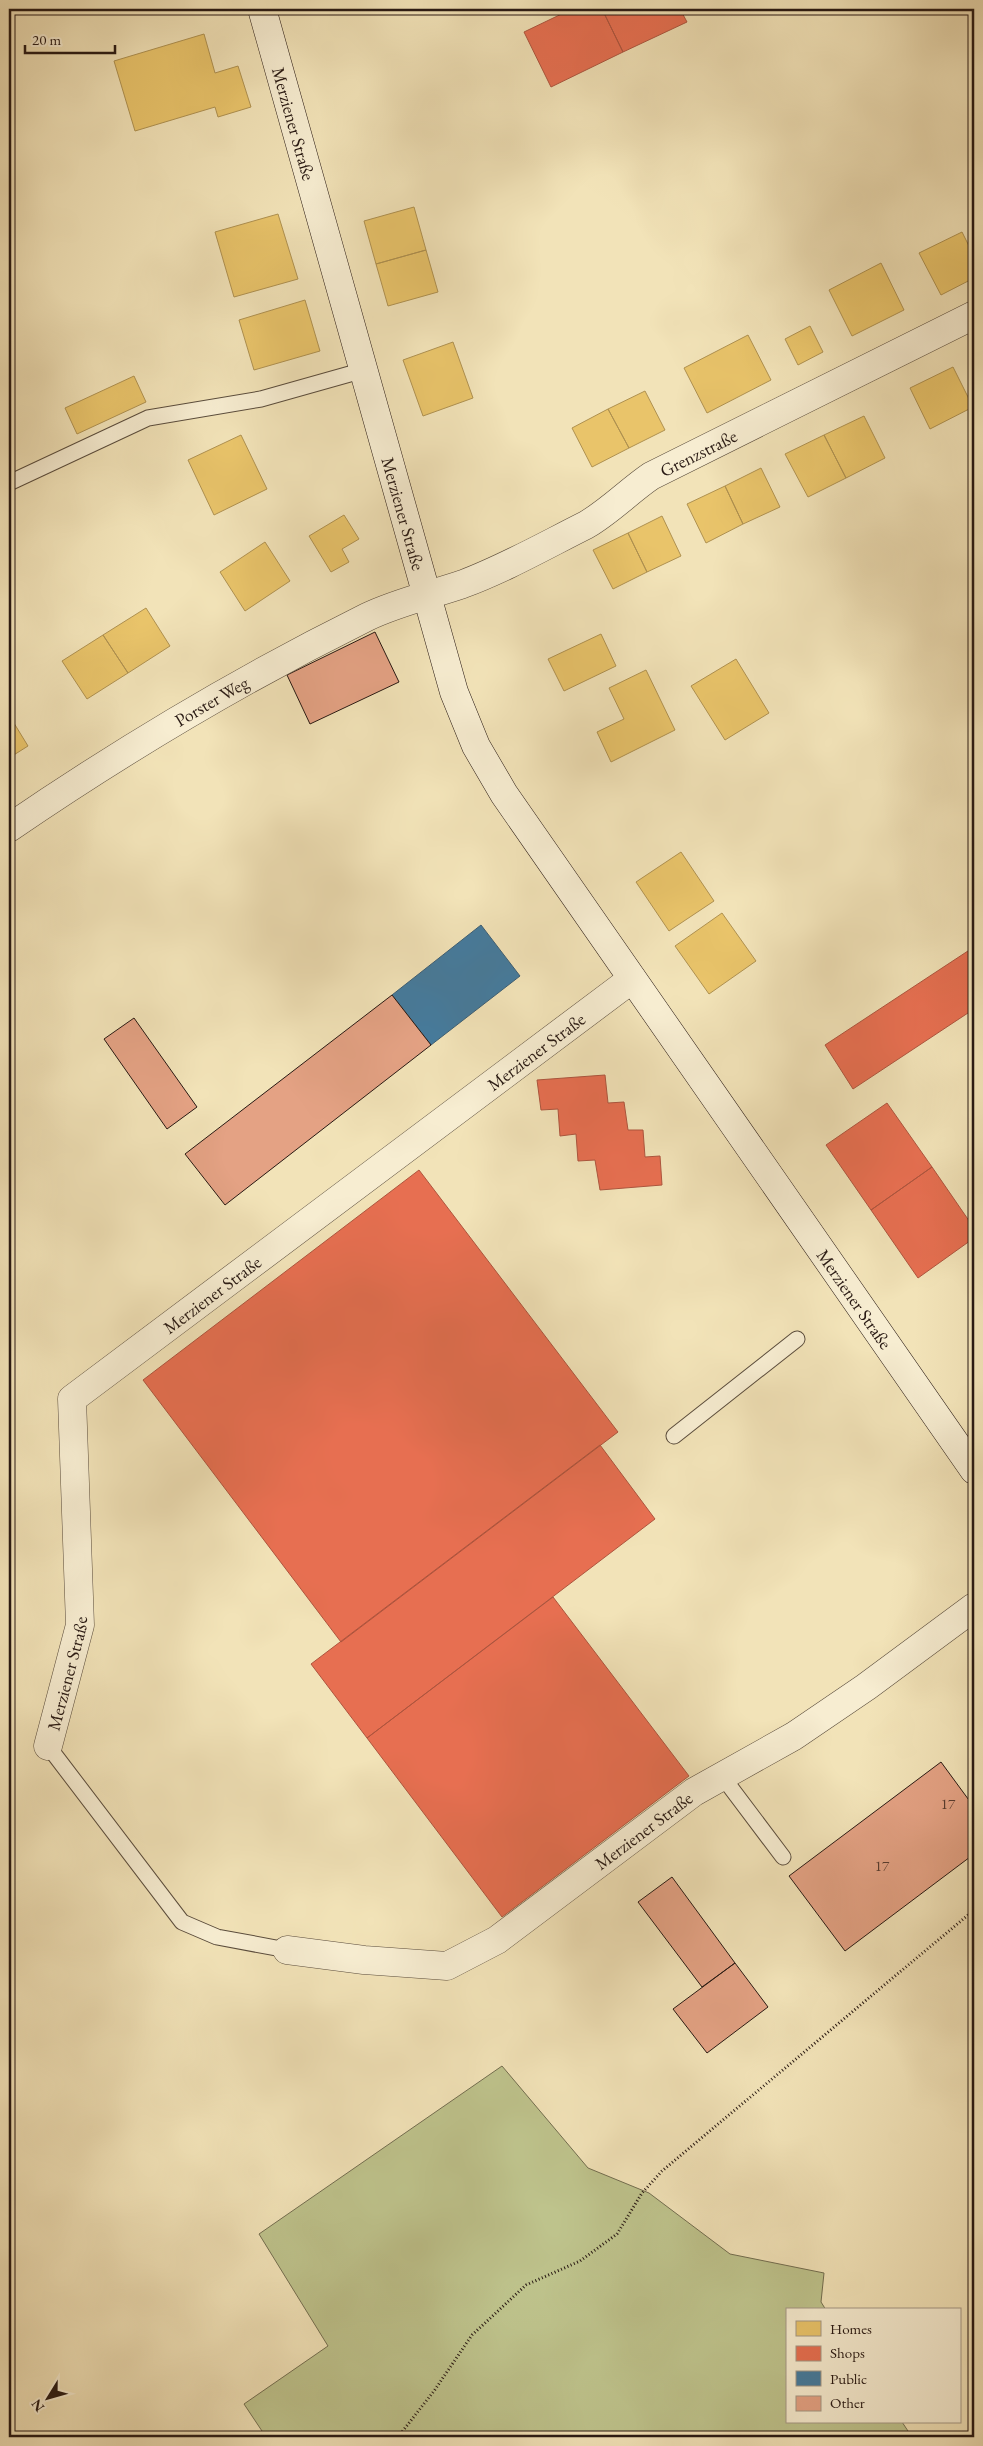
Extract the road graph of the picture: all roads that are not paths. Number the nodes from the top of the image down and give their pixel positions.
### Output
1 (262, 9) edge
2 (974, 315) edge
3 (364, 370) junction
4 (9, 484) edge
5 (426, 594) junction
6 (9, 828) edge
7 (632, 979) junction
8 (797, 1339) dead end
9 (674, 1436) dead end
10 (974, 1470) edge
11 (974, 1607) edge
12 (48, 1746) joint
13 (722, 1776) junction
14 (783, 1857) dead end
15 (287, 1950) joint

1 - 3 street, Merziener Straße
2 - 5 street, Grenzstraße
3 - 4 lane
3 - 5 street, Merziener Straße
5 - 6 street, Porster Weg
5 - 7 street, Merziener Straße
7 - 10 street, Merziener Straße
7 - 12 street, Merziener Straße
8 - 9 lane
11 - 13 street, Merziener Straße
12 - 15 lane
13 - 14 lane
13 - 15 street, Merziener Straße

